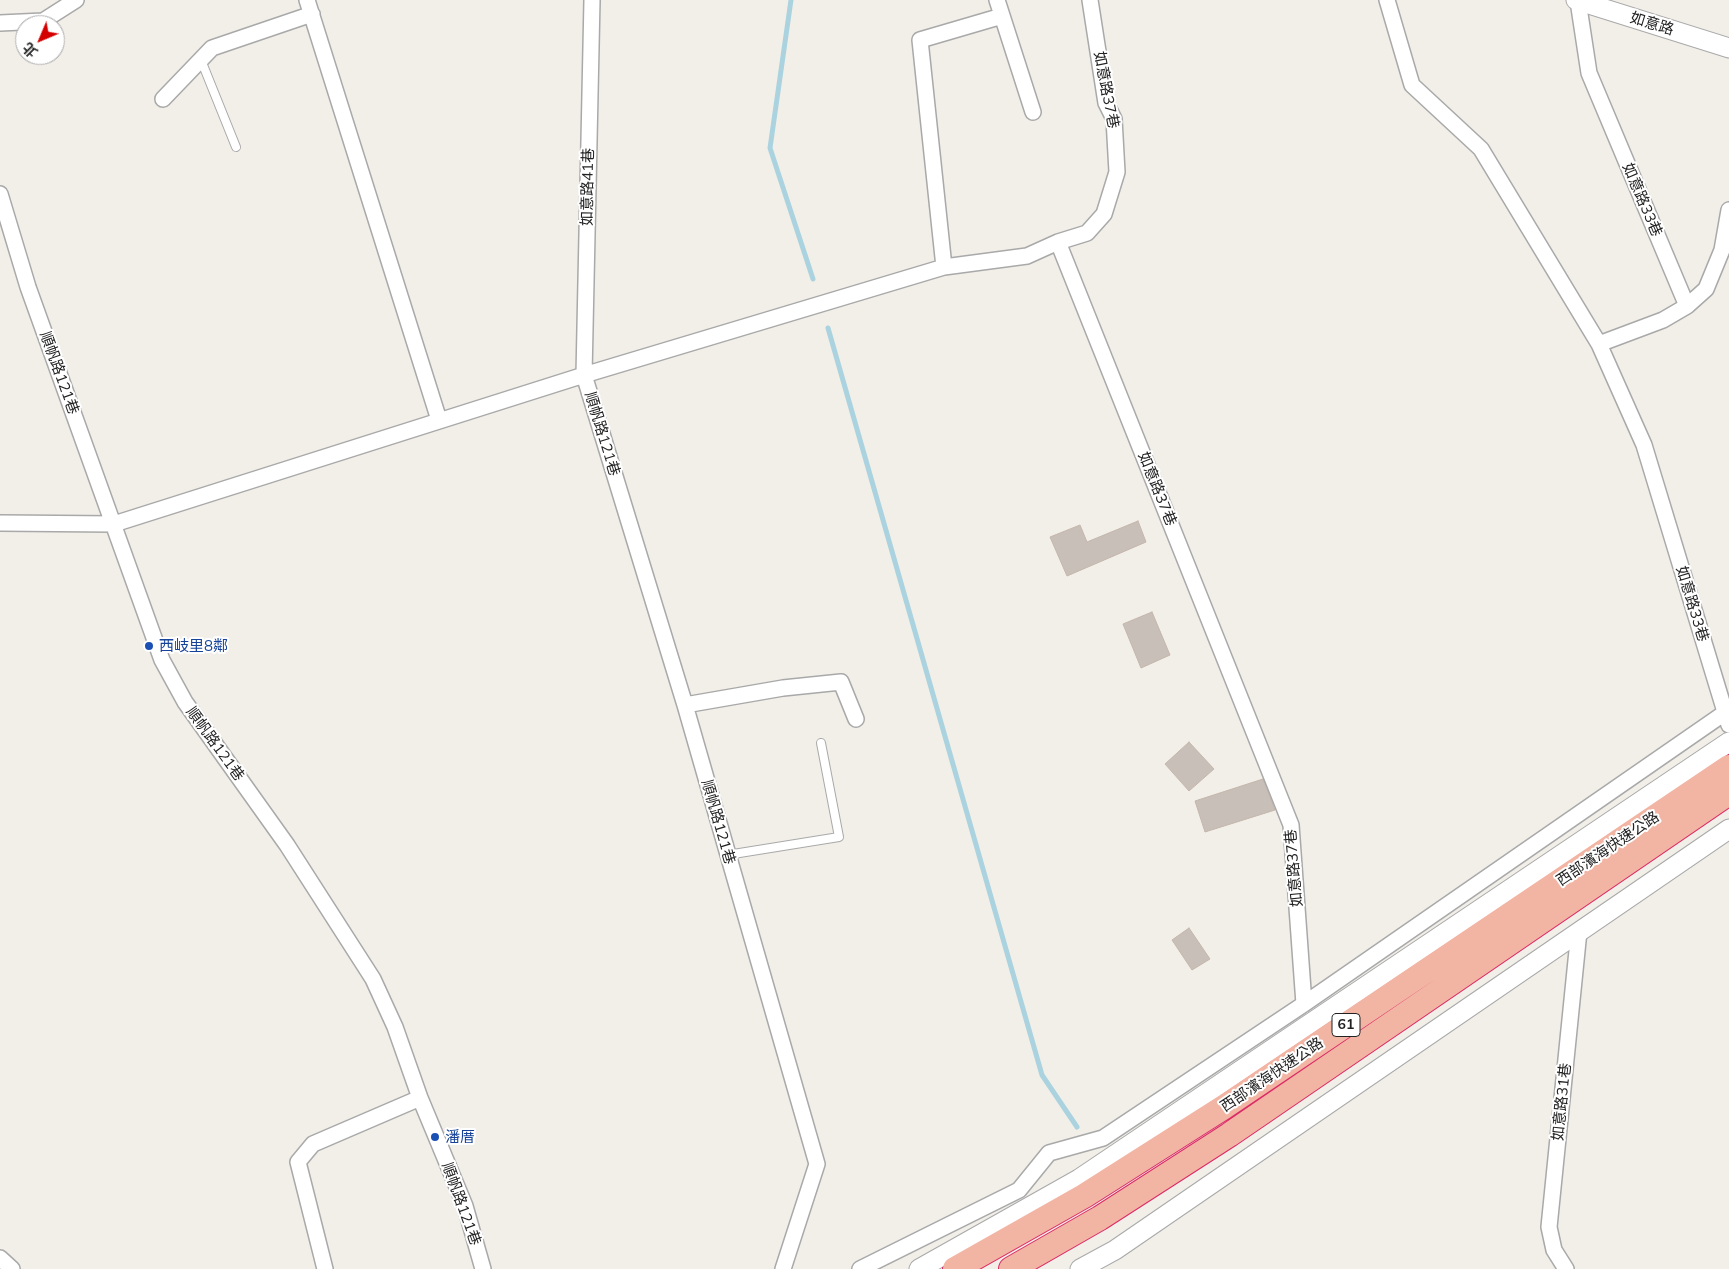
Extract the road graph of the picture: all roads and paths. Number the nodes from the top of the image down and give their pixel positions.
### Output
1 (76, 0) edge
2 (592, 0) edge
3 (997, 0) edge
4 (1090, 0) edge
5 (1387, 0) edge
6 (1577, 0) edge
7 (310, 7) edge
8 (1002, 16) junction
9 (0, 22) edge
10 (1729, 48) edge
11 (201, 60) junction
12 (163, 99) dead end
13 (1033, 112) dead end
14 (236, 147) dead end
15 (0, 194) edge
16 (1729, 210) edge
17 (1058, 242) junction
18 (944, 267) junction
19 (1686, 306) junction
20 (1599, 344) junction
21 (584, 375) junction
22 (439, 420) junction
23 (0, 522) edge
24 (114, 524) junction
25 (685, 704) junction
26 (1728, 716) edge
27 (856, 719) dead end
28 (1729, 742) edge
29 (821, 743) dead end
30 (1729, 767) edge
31 (1729, 793) edge
32 (1729, 829) edge
33 (727, 855) junction
34 (1579, 931) junction
35 (1304, 1004) junction
36 (420, 1098) junction
37 (0, 1258) edge
38 (12, 1269) edge
39 (325, 1269) edge
40 (483, 1269) edge
41 (783, 1269) edge
42 (860, 1269) edge
43 (919, 1269) edge
44 (955, 1269) edge
45 (1011, 1269) edge
46 (1080, 1269) edge
47 (1566, 1269) edge

1 - 9 street
2 - 21 street, 如意路41巷
3 - 8 street
4 - 17 street, 如意路37巷
5 - 20 street, 如意路33巷
6 - 10 street, 如意路
6 - 19 street, 如意路33巷
7 - 11 street
7 - 22 street
8 - 13 street
8 - 18 street
11 - 12 street
11 - 14 lane
15 - 24 street, 順帆路121巷
16 - 19 street
17 - 18 street
17 - 35 street, 如意路37巷
18 - 21 street
19 - 20 street
20 - 26 street, 如意路33巷
21 - 22 street
21 - 25 street, 順帆路121巷
22 - 24 street
23 - 24 street
24 - 36 street, 順帆路121巷
25 - 27 street
25 - 33 street, 順帆路121巷
26 - 35 street
28 - 43 street
29 - 33 lane
30 - 44 highway, 西部濱海快速公路 / 61
31 - 45 highway, 西部濱海快速公路 / 61
32 - 34 street
33 - 41 street, 順帆路121巷
34 - 46 street
34 - 47 street, 如意路31巷
35 - 42 street
36 - 39 street
36 - 40 street, 順帆路121巷
37 - 38 street

